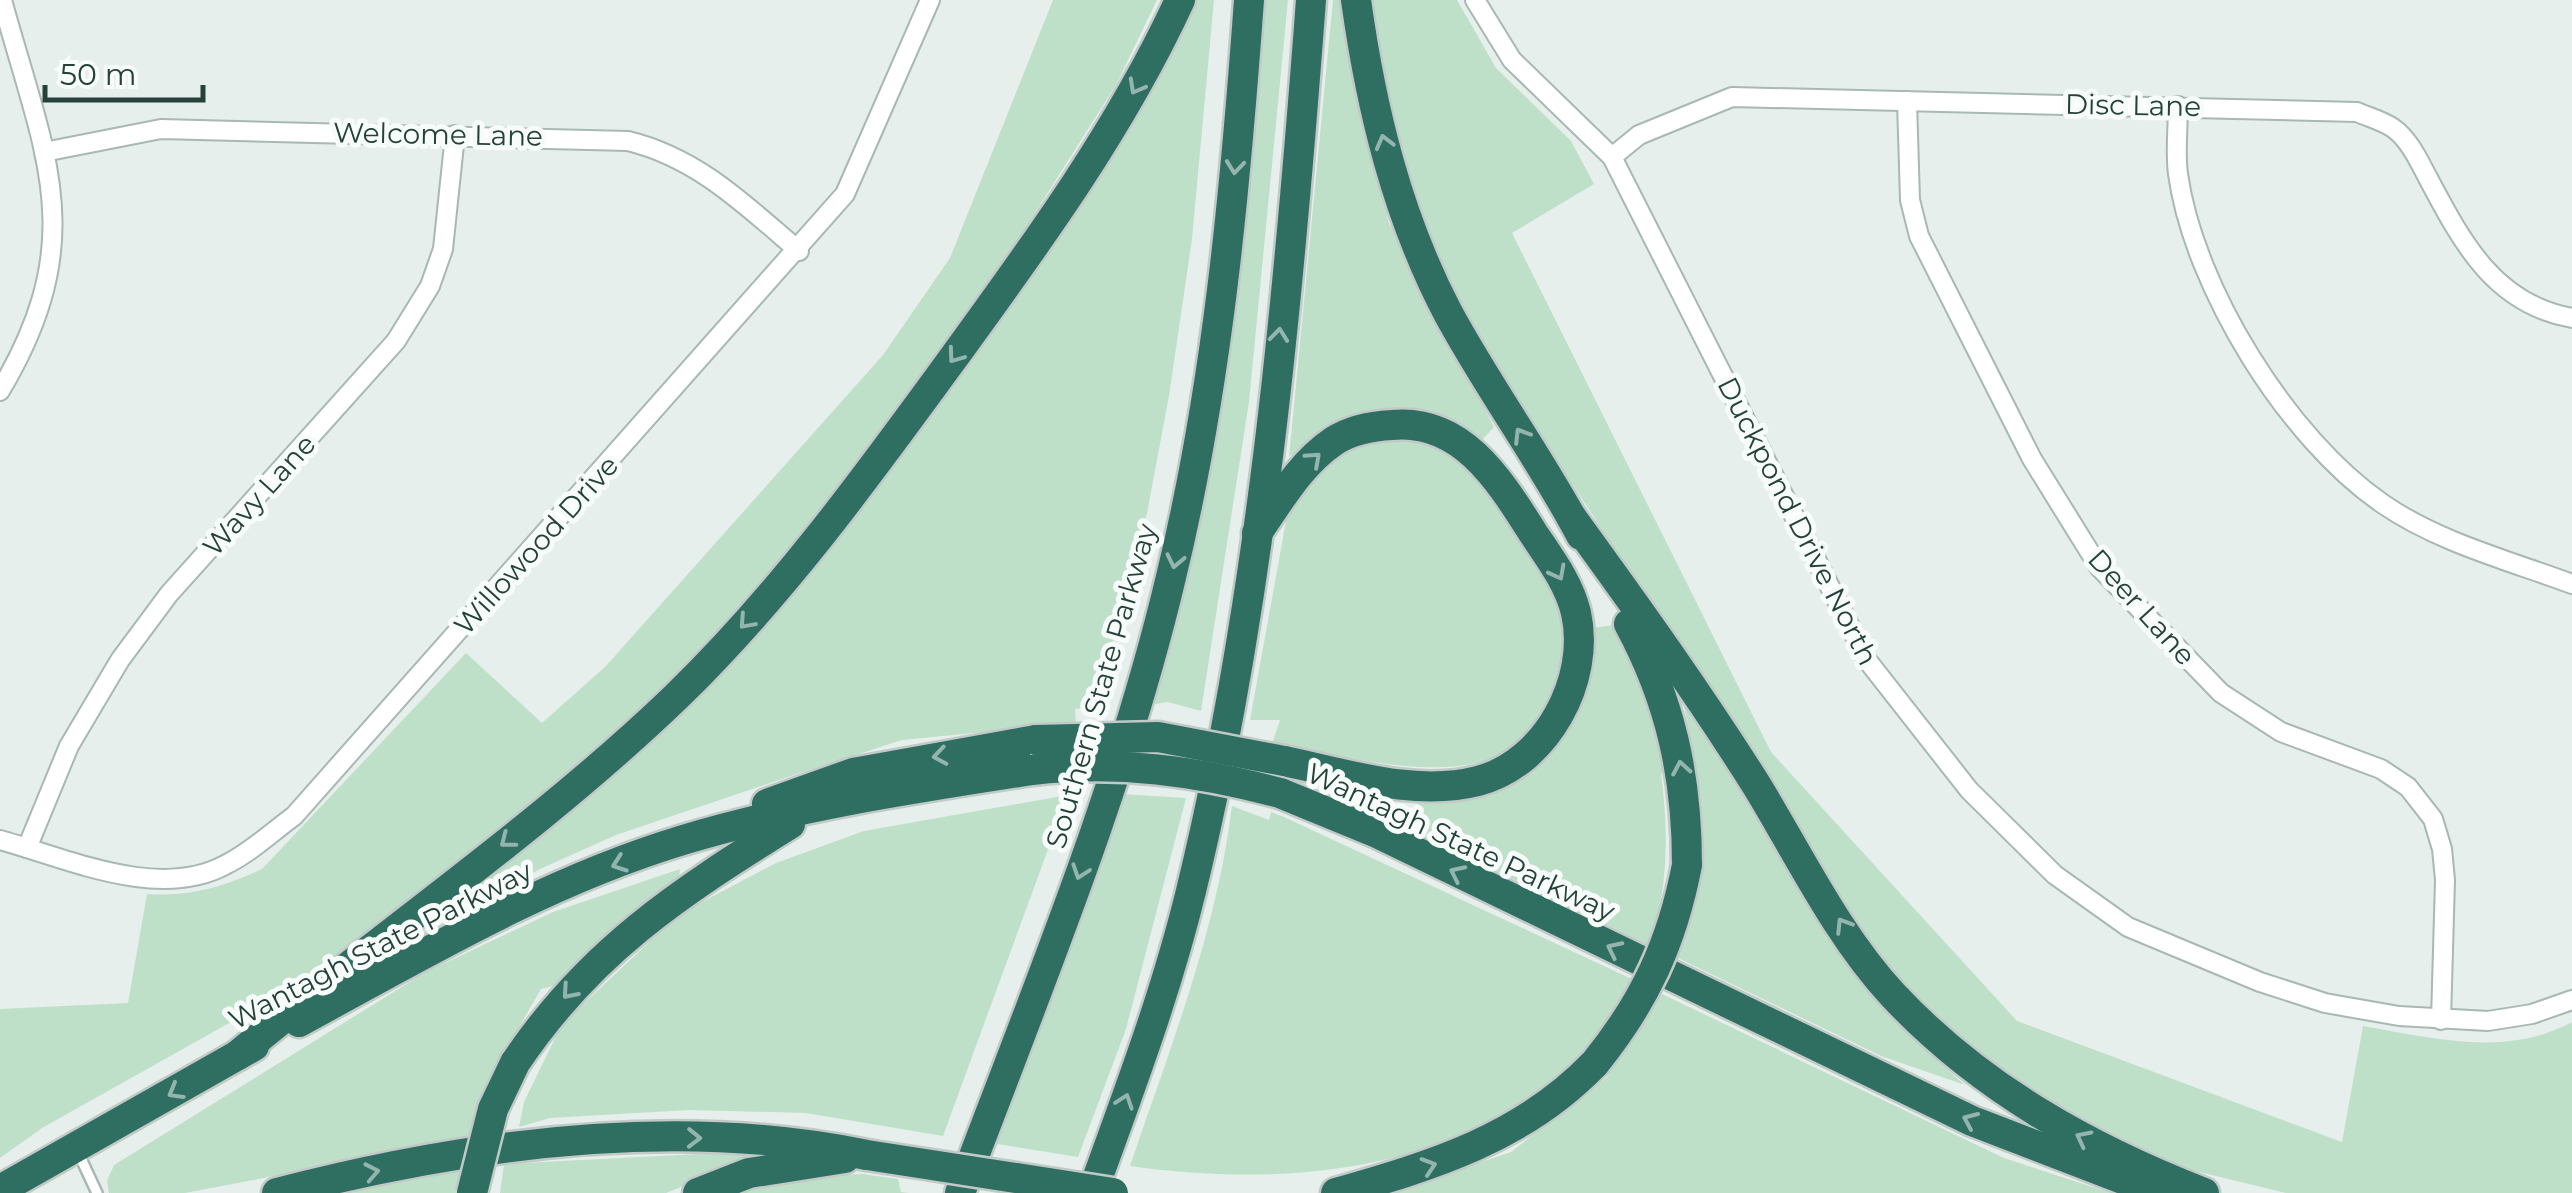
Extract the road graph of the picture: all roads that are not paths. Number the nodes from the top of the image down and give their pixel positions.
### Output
1 (2, 0) edge
2 (930, 0) edge
3 (1180, 0) edge
4 (1249, 0) edge
5 (1312, 0) edge
6 (1356, 0) edge
7 (1474, 0) edge
8 (6, 36) edge
9 (1907, 101) junction
10 (2178, 106) junction
11 (456, 135) junction
12 (44, 152) junction
13 (1612, 156) junction
14 (799, 251) junction
15 (2572, 318) edge
16 (0, 391) edge
17 (1572, 518) junction
18 (1255, 536) junction
19 (2572, 584) edge
20 (814, 809) junction
21 (0, 840) edge
22 (680, 841) junction
23 (27, 848) junction
24 (2572, 1000) edge
25 (2441, 1020) junction
26 (238, 1055) junction
27 (76, 1149) junction
28 (867, 1155) junction
29 (0, 1190) edge
30 (97, 1193) edge
31 (277, 1193) edge
32 (472, 1193) edge
33 (698, 1193) edge
34 (960, 1193) edge
35 (1092, 1193) edge
36 (1113, 1193) edge
37 (1336, 1193) edge
38 (2159, 1193) edge
39 (2204, 1193) edge

1 - 8 street
2 - 14 street, Willowood Drive
3 -> 26 highway
4 -> 34 highway, Southern State Parkway
18 -> 5 highway
17 -> 6 highway
7 - 13 street, Duckpond Drive North
8 - 12 street
9 - 10 street, Disc Lane
9 - 13 street, Disc Lane
9 - 25 street, Deer Lane
10 - 15 street, Disc Lane
10 - 19 street
11 - 12 street, Welcome Lane
11 - 14 street, Welcome Lane
11 - 23 street, Wavy Lane
12 - 16 street
13 - 25 street, Duckpond Drive North
14 - 23 street, Willowood Drive
37 -> 17 highway, bridge
39 -> 17 highway
18 -> 22 highway, bridge
35 -> 18 highway
20 - 22 highway, Wantagh State Parkway
20 -> 32 highway, bridge
38 -> 20 highway, Wantagh State Parkway, bridge
21 - 23 street, Willowood Drive
22 -> 26 highway, Wantagh State Parkway
24 - 25 street, Duckpond Drive North
26 -> 27 highway, Wantagh State Parkway
27 - 29 highway, Wantagh State Parkway
27 - 30 lane
31 -> 28 highway
28 - 33 highway
28 - 36 highway, bridge

